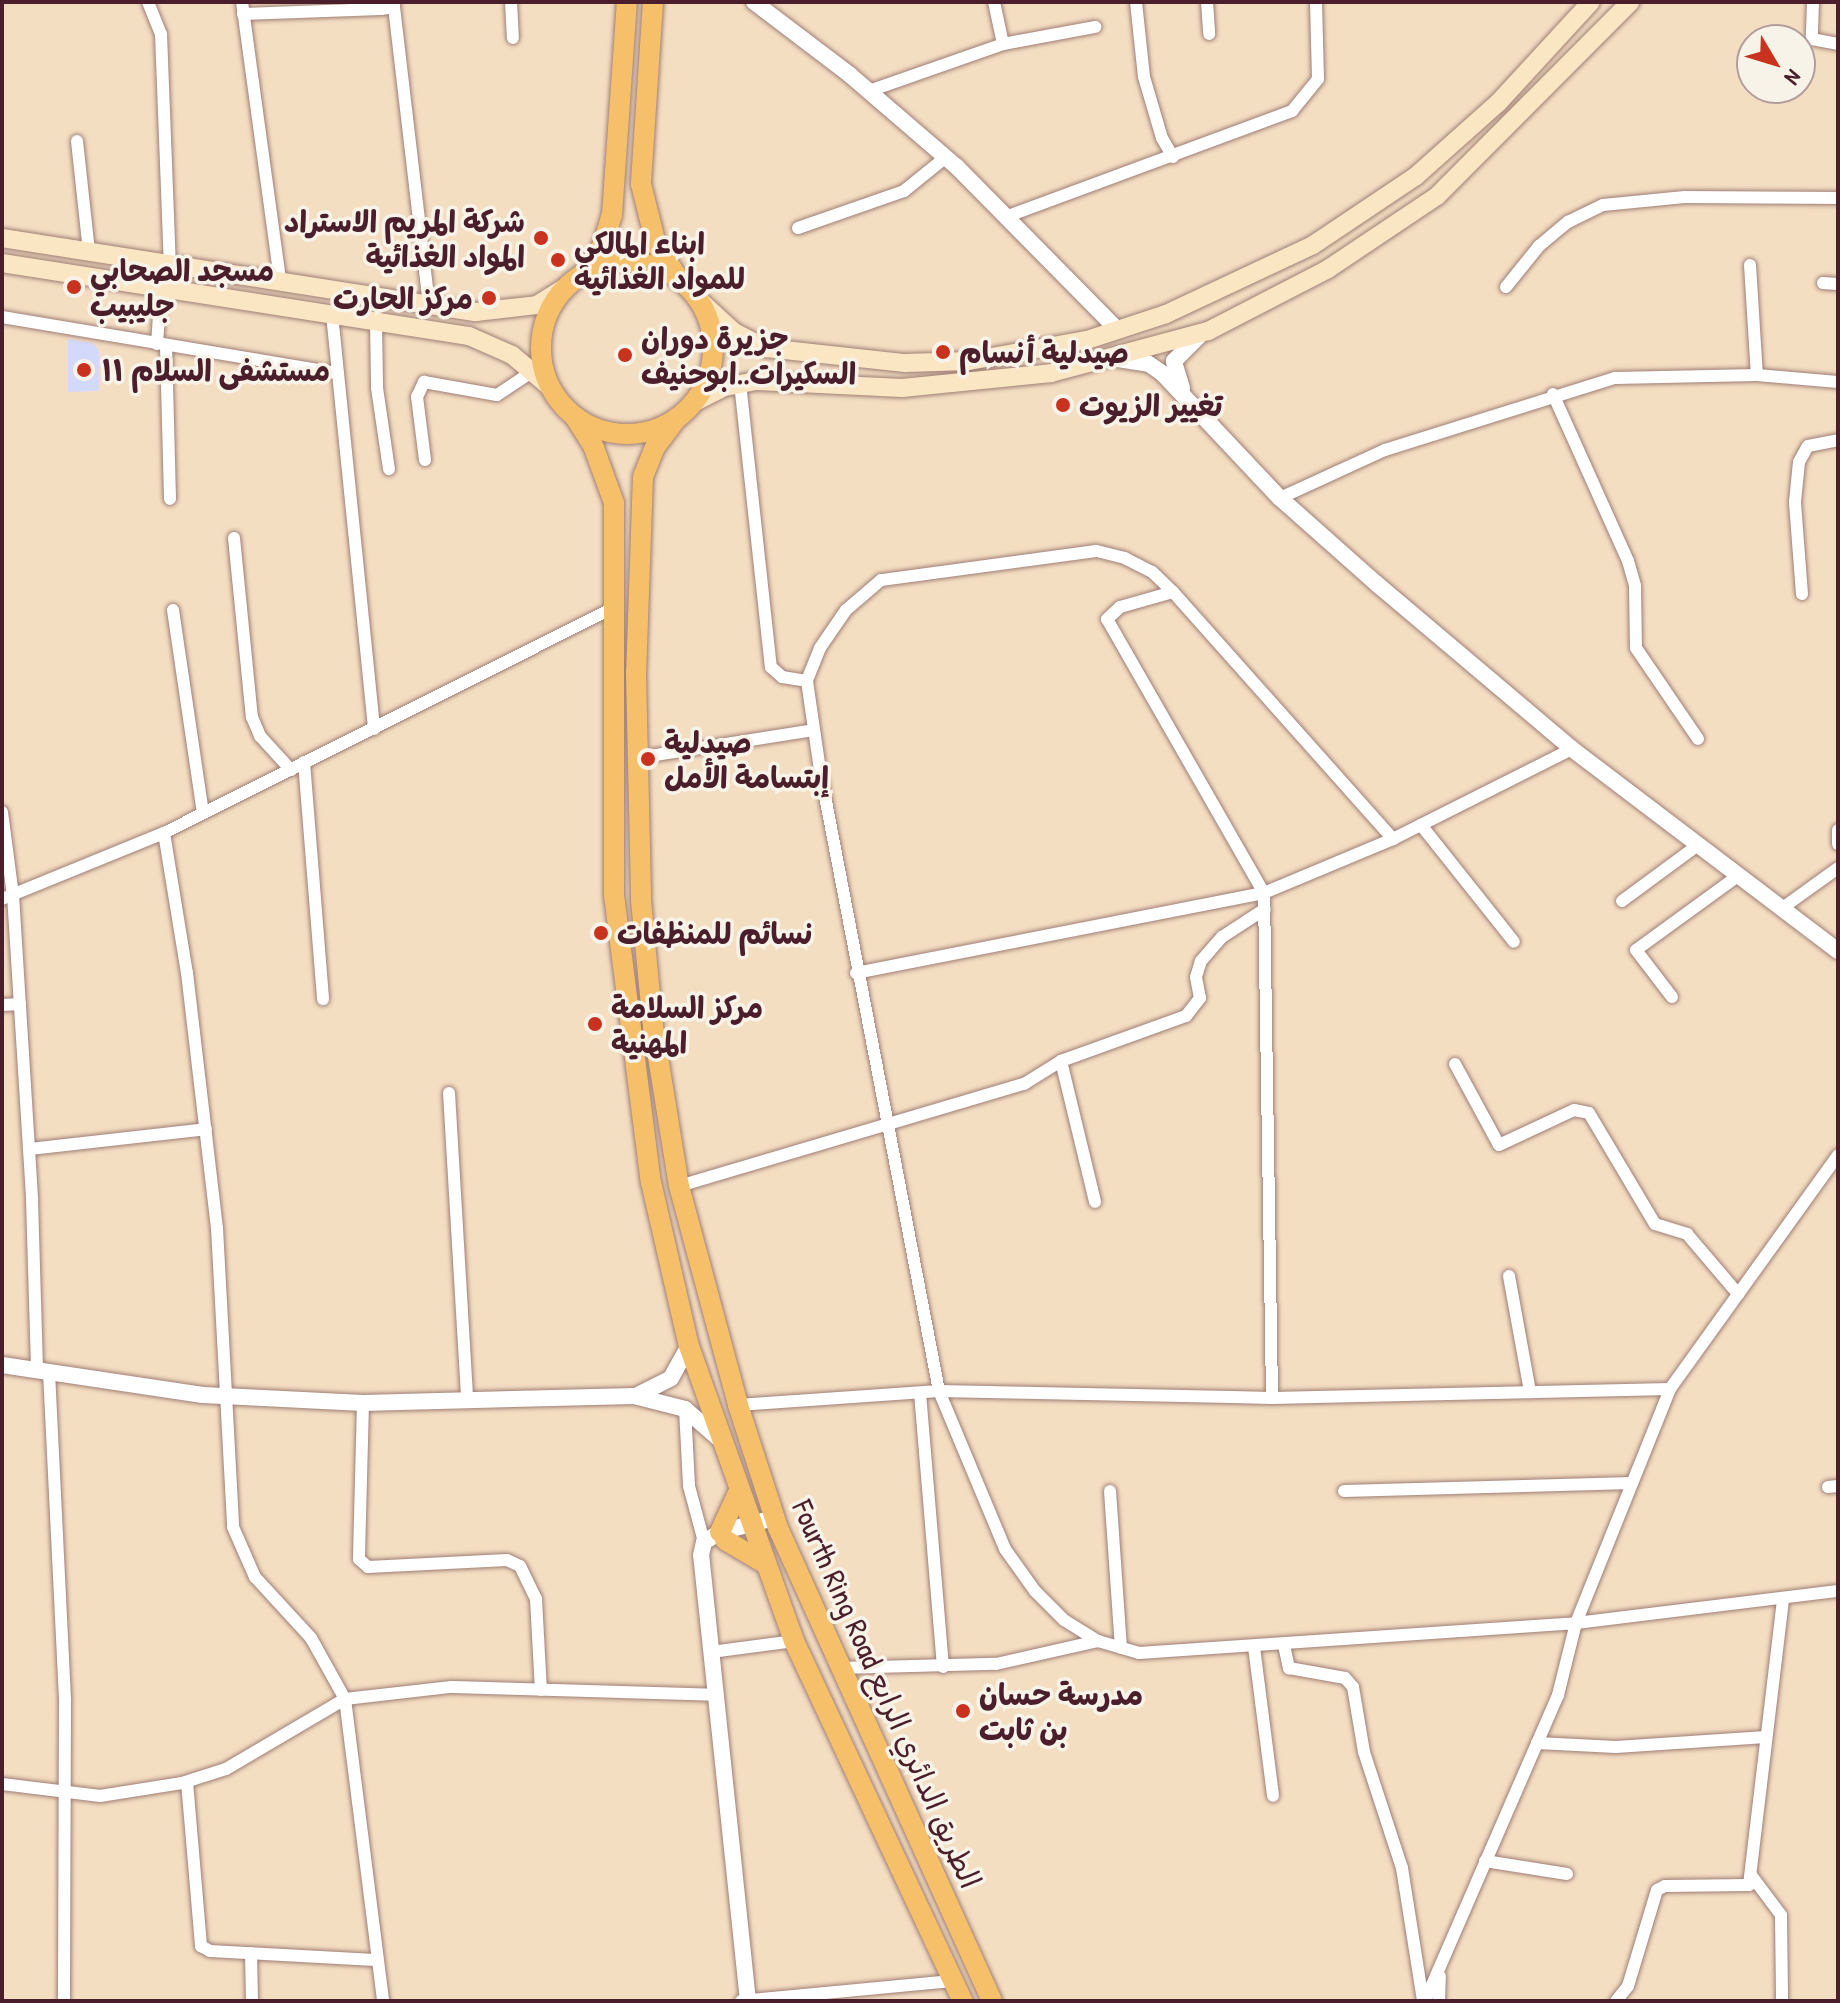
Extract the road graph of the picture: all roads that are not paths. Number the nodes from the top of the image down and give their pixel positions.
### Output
1 (148, 2) edge
2 (511, 2) edge
3 (627, 2) edge
4 (653, 2) edge
5 (754, 2) edge
6 (994, 2) edge
7 (1136, 2) edge
8 (1207, 2) edge
9 (1316, 2) edge
10 (1591, 2) edge
11 (1630, 2) edge
12 (1813, 2) edge
13 (394, 4) edge
14 (772, 7) edge
15 (242, 8) edge
16 (1095, 27) dead end
17 (1565, 30) junction
18 (1209, 34) dead end
19 (513, 38) dead end
20 (1003, 44) junction
21 (1838, 44) edge
22 (1587, 49) junction
23 (869, 91) junction
24 (77, 141) dead end
25 (946, 157) junction
26 (1173, 157) junction
27 (1838, 198) edge
28 (1008, 216) junction
29 (798, 228) dead end
30 (2, 238) edge
31 (89, 251) junction
32 (2, 263) edge
33 (170, 264) junction
34 (1750, 265) dead end
35 (678, 278) junction
36 (280, 281) junction
37 (574, 281) junction
38 (1823, 283) dead end
39 (1838, 284) edge
40 (161, 287) junction
41 (1506, 287) dead end
42 (698, 299) junction
43 (429, 305) junction
44 (332, 314) junction
45 (2, 317) edge
46 (376, 321) junction
47 (1118, 330) junction
48 (1208, 331) junction
49 (161, 345) junction
50 (1118, 359) junction
51 (533, 371) junction
52 (337, 373) junction
53 (1757, 375) junction
54 (1838, 382) edge
55 (740, 383) junction
56 (550, 387) junction
57 (1185, 393) junction
58 (1553, 394) junction
59 (693, 403) junction
60 (575, 417) junction
61 (677, 418) junction
62 (1838, 440) edge
63 (425, 460) dead end
64 (389, 469) dead end
65 (1280, 498) junction
66 (170, 499) dead end
67 (234, 538) dead end
68 (1173, 592) junction
69 (1802, 594) dead end
70 (613, 608) junction
71 (173, 610) dead end
72 (807, 681) junction
73 (374, 729) junction
74 (814, 730) junction
75 (1698, 739) dead end
76 (1572, 749) junction
77 (637, 758) junction
78 (304, 762) junction
79 (291, 770) junction
80 (2, 812) edge
81 (203, 813) junction
82 (1421, 825) junction
83 (1838, 830) edge
84 (164, 833) junction
85 (1393, 839) junction
86 (1838, 844) edge
87 (1698, 845) junction
88 (1838, 868) edge
89 (1738, 876) junction
90 (1264, 893) junction
91 (8, 897) edge
92 (1622, 901) dead end
93 (1265, 909) junction
94 (1781, 909) junction
95 (1514, 942) dead end
96 (1838, 951) edge
97 (856, 973) junction
98 (1672, 997) dead end
99 (323, 999) dead end
100 (20, 1004) junction
101 (2, 1005) edge
102 (1061, 1061) junction
103 (1455, 1064) dead end
104 (449, 1093) dead end
105 (888, 1126) junction
106 (206, 1129) junction
107 (29, 1149) junction
108 (1838, 1155) edge
109 (679, 1186) junction
110 (1095, 1202) dead end
111 (1509, 1276) dead end
112 (1738, 1294) junction
113 (689, 1346) junction
114 (2, 1365) edge
115 (43, 1372) junction
116 (1670, 1389) junction
117 (939, 1391) junction
118 (1530, 1392) junction
119 (920, 1393) junction
120 (223, 1396) junction
121 (634, 1396) junction
122 (467, 1397) junction
123 (1272, 1398) junction
124 (363, 1403) junction
125 (738, 1405) junction
126 (685, 1409) junction
127 (718, 1438) junction
128 (1632, 1483) junction
129 (1110, 1491) dead end
130 (1344, 1491) dead end
131 (738, 1493) junction
132 (776, 1523) junction
133 (752, 1530) junction
134 (715, 1538) junction
135 (764, 1563) junction
136 (1838, 1591) edge
137 (1783, 1600) junction
138 (1576, 1623) junction
139 (794, 1641) junction
140 (1098, 1641) junction
141 (1284, 1645) junction
142 (1254, 1647) junction
143 (1121, 1648) junction
144 (711, 1652) junction
145 (943, 1667) junction
146 (838, 1668) junction
147 (541, 1690) junction
148 (716, 1695) junction
149 (345, 1699) junction
150 (1766, 1737) junction
151 (1537, 1743) junction
152 (187, 1782) junction
153 (2, 1784) edge
154 (66, 1793) junction
155 (1273, 1796) dead end
156 (1485, 1861) junction
157 (1567, 1874) dead end
158 (1751, 1875) junction
159 (251, 1953) junction
160 (375, 1960) junction
161 (1440, 1973) junction
162 (954, 1981) junction
163 (64, 2001) edge
164 (252, 2001) edge
165 (383, 2001) edge
166 (741, 2001) edge
167 (748, 2001) edge
168 (963, 2001) edge
169 (992, 2001) edge
170 (1424, 2001) edge
171 (1439, 2001) edge
172 (1616, 2001) edge
173 (1782, 2001) edge

1 - 33 street
2 - 19 street
3 - 37 main road
4 - 35 main road
5 - 14 street
6 - 20 street
7 - 26 street
8 - 18 street
9 - 26 street
10 - 17 main road
11 - 22 main road
12 - 21 street
13 - 15 street
13 - 43 street
14 - 23 street
15 - 36 street
16 - 20 street
17 - 22 main road
17 - 47 main road
20 - 23 street
22 - 48 main road
23 - 25 street
24 - 31 street
25 - 28 street
25 - 29 street
26 - 28 street
27 - 41 street
28 - 47 street
30 - 31 main road
31 - 33 main road
32 - 40 main road
33 - 36 main road
34 - 53 street
35 - 37 main road
35 - 42 main road
36 - 43 main road
37 - 43 main road
37 - 56 main road
38 - 39 street
40 - 44 main road
40 - 49 street
42 - 47 main road
42 - 59 main road
44 - 46 main road
44 - 52 street
45 - 49 street
46 - 51 main road
46 - 64 street
48 - 50 main road
48 - 57 street
49 - 52 street
49 - 66 street
50 - 55 main road
50 - 57 street
51 - 56 main road
51 - 63 street
52 - 73 street
53 - 54 street
53 - 58 street
55 - 59 main road
55 - 72 street
56 - 60 main road
57 - 65 street
58 - 65 street
58 - 75 street
59 - 61 main road
60 - 61 main road
60 - 70 main road
61 - 77 main road, Fourth Ring Road الطريق الدائري الرابع
62 - 69 street
65 - 76 street
67 - 79 street
68 - 72 street
68 - 85 street
68 - 90 street
70 - 73 street
70 - 113 main road
71 - 81 street
72 - 74 street
73 - 78 street
74 - 77 street
74 - 97 street
76 - 82 street
76 - 87 street
77 - 109 main road, Fourth Ring Road الطريق الدائري الرابع
78 - 79 street
78 - 99 street
79 - 81 street
80 - 91 street
81 - 84 street
82 - 85 street
82 - 95 street
83 - 86 street
84 - 91 street
84 - 106 street
85 - 90 street
87 - 89 street
87 - 92 street
88 - 94 street
89 - 94 street
89 - 98 street
90 - 93 street
90 - 97 street
91 - 100 street
93 - 102 street
93 - 123 street
94 - 96 street
97 - 105 street
100 - 101 street
100 - 107 street
102 - 105 street
102 - 110 street
103 - 112 street
104 - 122 street
105 - 109 street
105 - 117 street
106 - 107 street
106 - 120 street
107 - 115 street
108 - 112 street
109 - 125 main road, Fourth Ring Road الطريق الدائري الرابع
111 - 118 street
112 - 116 street
113 - 121 street
113 - 127 main road
114 - 115 street
115 - 120 street
115 - 154 street
116 - 118 street
116 - 128 street
117 - 119 street
117 - 123 street
117 - 140 street
118 - 123 street
119 - 125 street
119 - 145 street
120 - 124 street
120 - 149 street
121 - 122 street
121 - 126 street
122 - 124 street
124 - 147 street
125 - 132 main road, Fourth Ring Road الطريق الدائري الرابع
126 - 127 street
126 - 134 street
127 - 131 main road
128 - 130 street
128 - 138 street
129 - 143 street
131 - 133 main road
131 - 134 main road
132 - 133 street
132 - 146 main road, Fourth Ring Road الطريق الدائري الرابع
133 - 134 street
133 - 135 main road
134 - 135 main road
134 - 144 street
135 - 139 main road
136 - 137 street
137 - 138 street
137 - 150 street
138 - 141 street
138 - 151 street
139 - 144 street
139 - 162 main road
140 - 143 street
140 - 145 street
141 - 142 street
141 - 170 street
142 - 143 street
142 - 155 street
144 - 148 street
145 - 146 street
146 - 169 main road, Fourth Ring Road الطريق الدائري الرابع
147 - 148 street
147 - 149 street
148 - 167 street
149 - 152 street
149 - 160 street
150 - 151 street
150 - 158 street
151 - 156 street
152 - 154 street
152 - 159 street
153 - 154 street
154 - 163 street
156 - 157 street
156 - 161 street
158 - 172 street
158 - 173 street
159 - 160 street
159 - 164 street
160 - 165 street
161 - 170 street
161 - 171 street
162 - 167 street
162 - 168 main road
166 - 167 street

